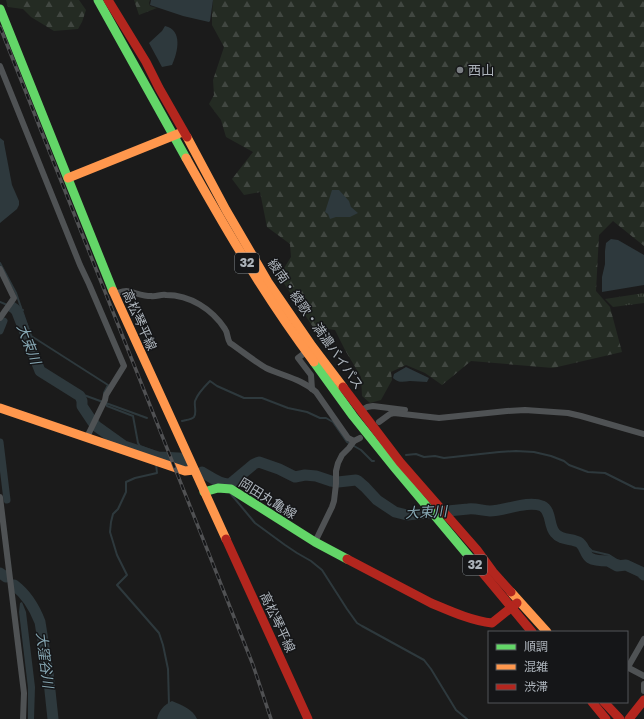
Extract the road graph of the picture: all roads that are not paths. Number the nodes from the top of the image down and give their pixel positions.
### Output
1 (98, 0) edge
2 (108, 0) edge
3 (0, 8) edge
4 (0, 66) edge
5 (183, 132) junction
6 (174, 136) junction
7 (68, 178) junction
8 (0, 269) edge
9 (114, 294) junction
10 (0, 318) edge
11 (306, 352) junction
12 (312, 388) junction
13 (0, 408) edge
14 (360, 411) junction
15 (409, 414) junction
16 (379, 422) dead end
17 (644, 434) edge
18 (87, 437) junction
19 (360, 438) dead end
20 (352, 443) junction
21 (194, 470) junction
22 (204, 492) junction
23 (0, 497) edge
24 (315, 542) junction
25 (519, 602) junction
26 (511, 608) junction
27 (531, 631) edge
28 (546, 631) edge
29 (644, 639) edge
30 (628, 667) edge
31 (644, 676) edge
32 (644, 684) edge
33 (644, 691) edge
34 (644, 700) edge
35 (593, 703) edge
36 (605, 703) edge
37 (23, 719) edge
38 (308, 719) edge
39 (606, 719) edge
40 (620, 719) edge
41 (629, 719) edge

1 - 6 main road, 綾南・綾歌・満濃バイパス / 32
2 - 5 main road, 綾南・綾歌・満濃バイパス / 32
3 - 7 main road, 高松琴平線
4 - 18 street
5 - 6 main road
5 - 14 main road, 綾南・綾歌・満濃バイパス / 32
6 - 7 main road
6 - 11 main road, 綾南・綾歌・満濃バイパス / 32
7 - 9 main road, 高松琴平線
8 - 10 street
9 - 12 street
9 - 21 main road, 高松琴平線
11 - 12 street
11 - 26 main road, 綾南・綾歌・満濃バイパス / 32
12 - 20 street
13 - 18 main road
14 - 15 street
14 - 25 main road, 綾南・綾歌・満濃バイパス / 32
15 - 16 street
15 - 17 street
18 - 21 main road
19 - 20 street
20 - 24 street
21 - 22 main road
22 - 24 main road, 岡田丸亀線
22 - 38 main road, 高松琴平線
23 - 37 street
24 - 26 main road, 岡田丸亀線
25 - 26 main road, 岡田丸亀線
25 - 28 main road, 綾南・綾歌・満濃バイパス / 32
26 - 27 main road, 綾南・綾歌・満濃バイパス / 32
29 - 30 street
30 - 31 street
32 - 33 street
34 - 41 main road
35 - 39 main road
36 - 40 main road

